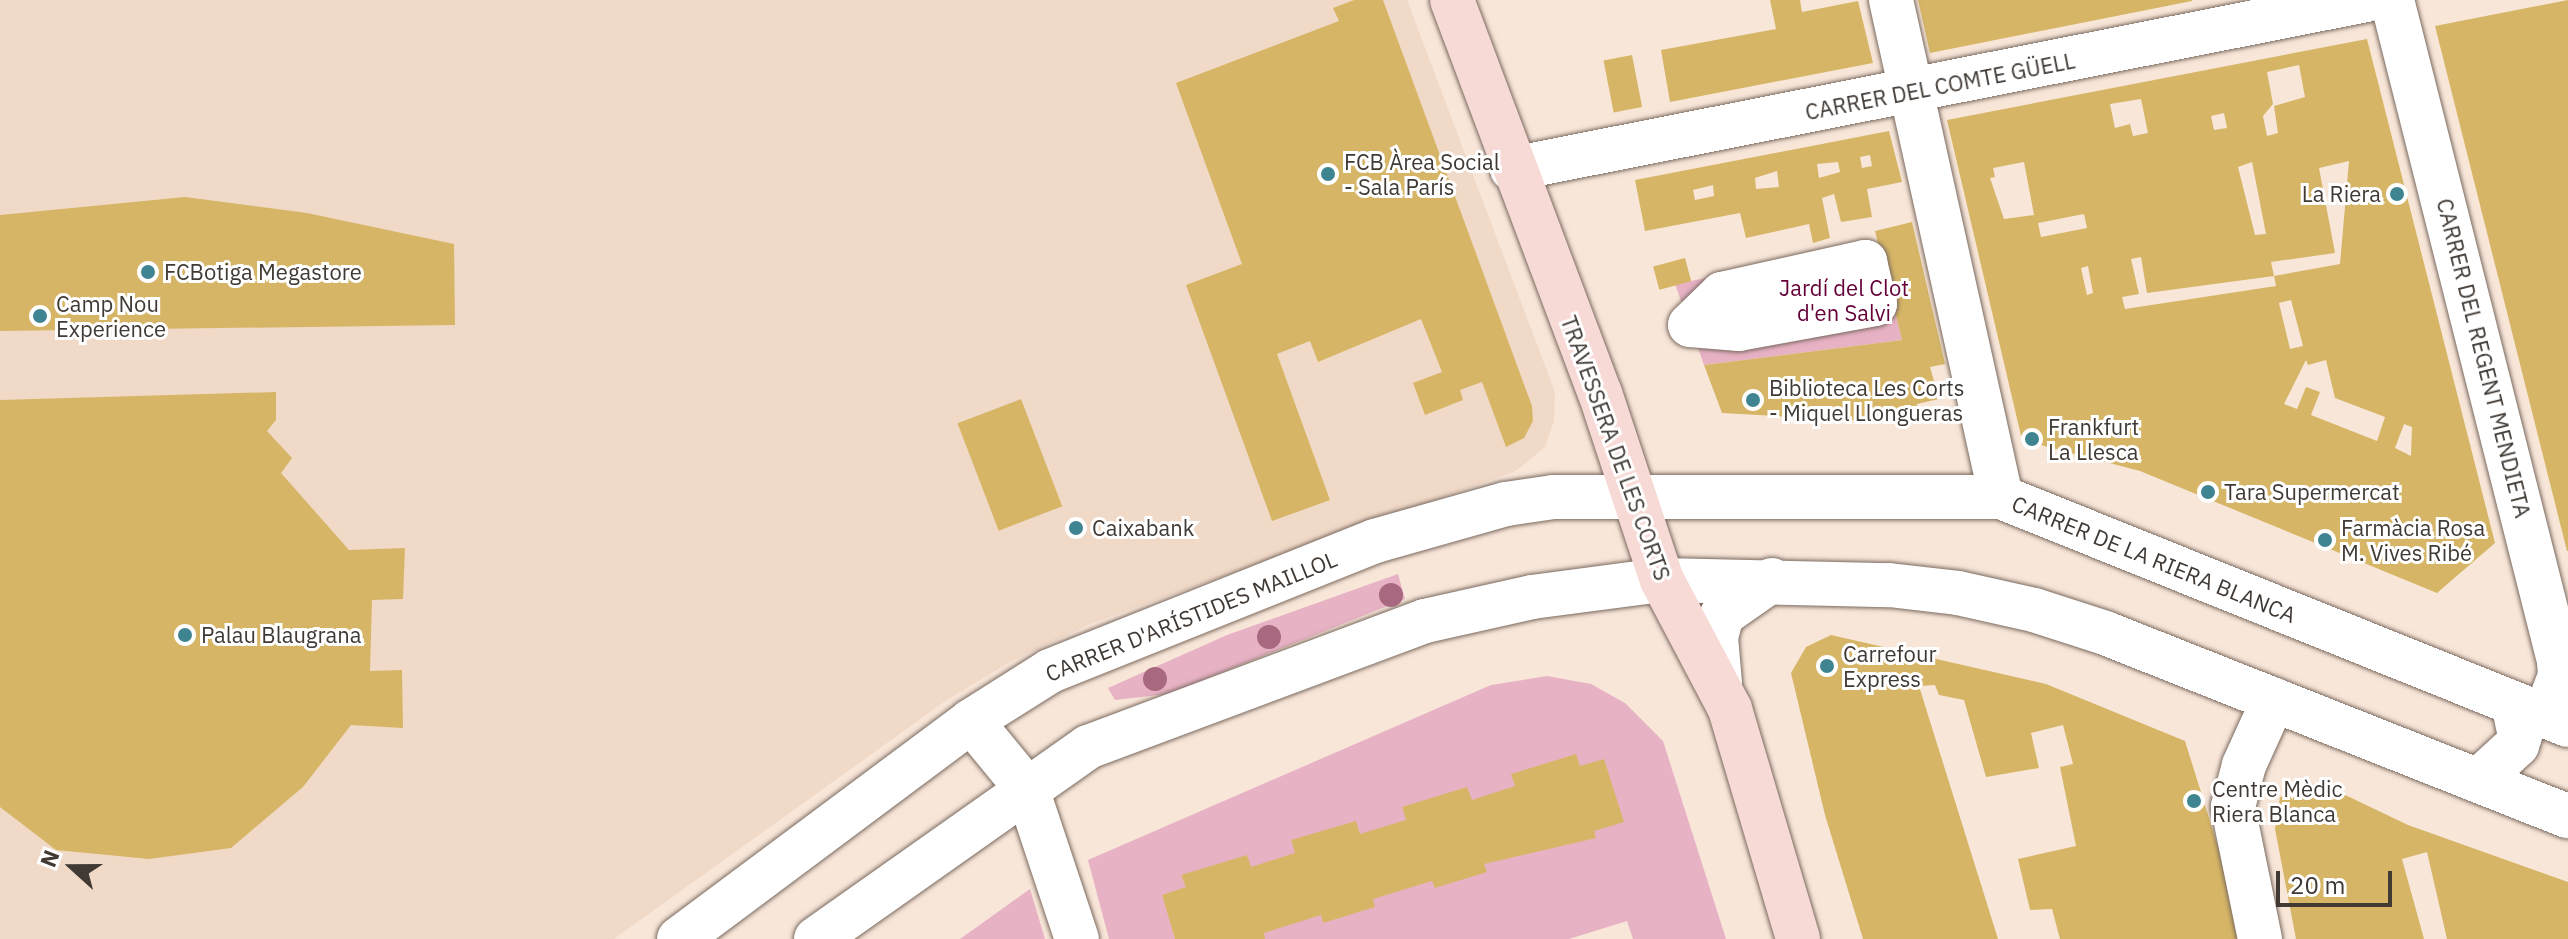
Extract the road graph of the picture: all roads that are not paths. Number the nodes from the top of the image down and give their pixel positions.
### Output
1 (1452, 0) edge
2 (1891, 0) edge
3 (2366, 0) edge
4 (2392, 0) edge
5 (1914, 91) junction
6 (1512, 169) junction
7 (1635, 494) junction
8 (2001, 497) junction
9 (1662, 580) junction
10 (1772, 580) junction
11 (1720, 683) junction
12 (2274, 699) junction
13 (2542, 714) edge
14 (971, 721) junction
15 (2479, 780) junction
16 (1027, 789) junction
17 (2568, 816) edge
18 (679, 939) edge
19 (816, 939) edge
20 (1077, 939) edge
21 (1798, 939) edge
22 (2260, 939) edge

1 - 6 main road, TRAVESSERA DE LES CORTS
2 - 5 street
3 - 5 street, CARRER DEL COMTE GÜELL
4 - 13 street, CARRER DEL REGENT MENDIETA
5 - 6 street, CARRER DEL COMTE GÜELL
5 - 8 street
6 - 7 main road, TRAVESSERA DE LES CORTS
7 - 8 street, CARRER DE LA RIERA BLANCA
7 - 9 main road, TRAVESSERA DE LES CORTS
7 - 14 street, CARRER D'ARÍSTIDES MAILLOL
8 - 13 street, CARRER DE LA RIERA BLANCA
9 - 10 street
9 - 11 main road, TRAVESSERA DE LES CORTS
9 - 16 street
10 - 11 street
10 - 12 street
11 - 21 main road, TRAVESSERA DE LES CORTS
12 - 15 street
12 - 22 street
13 - 15 street
14 - 16 street
14 - 18 street, CARRER D'ARÍSTIDES MAILLOL
15 - 17 street
16 - 19 street
16 - 20 street

